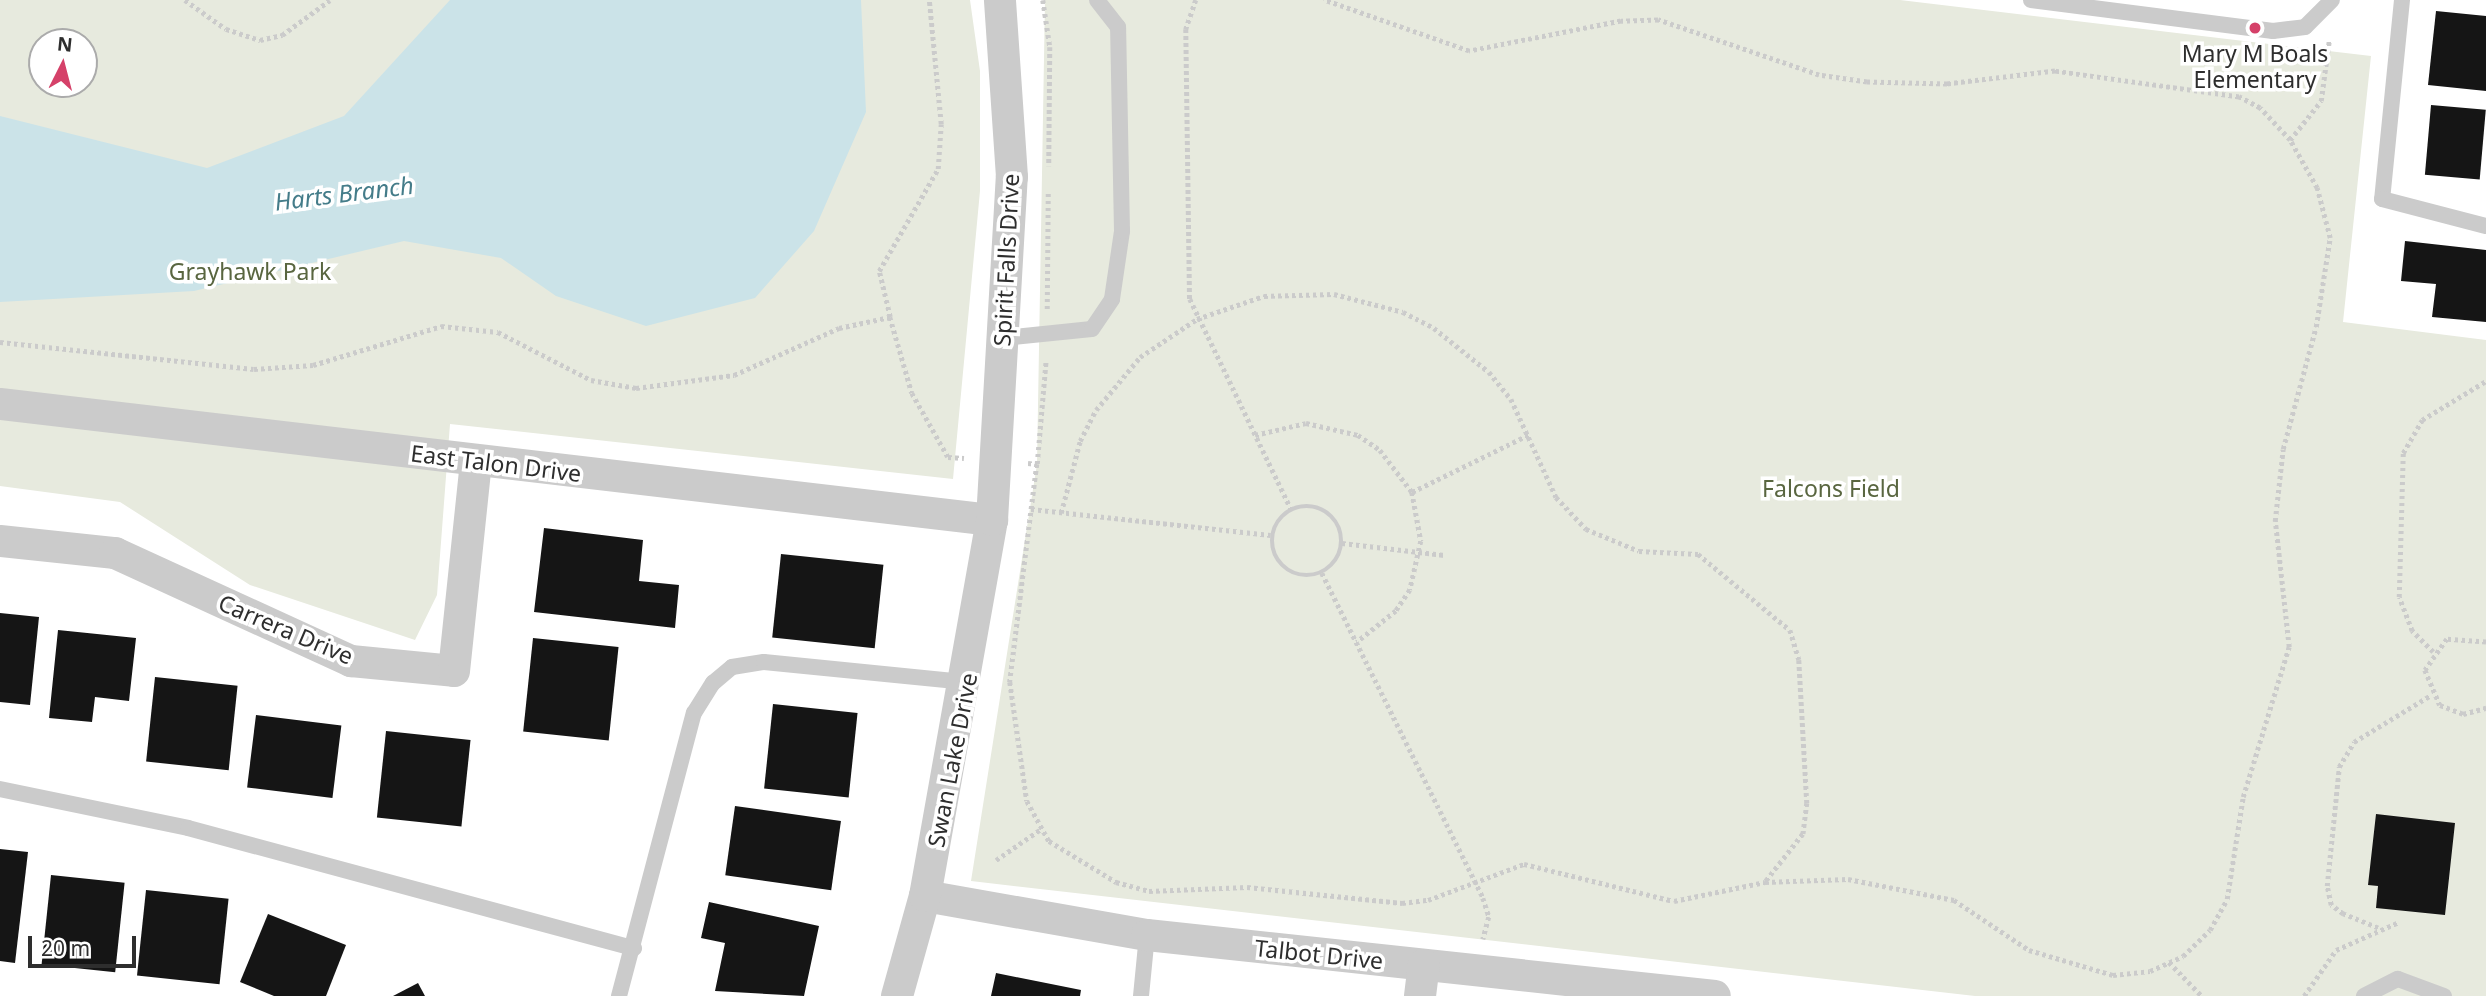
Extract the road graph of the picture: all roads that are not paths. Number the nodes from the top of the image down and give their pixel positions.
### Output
1 (1000, 0) edge
2 (1097, 0) edge
3 (2031, 0) edge
4 (2332, 0) edge
5 (2402, 0) edge
6 (2486, 226) edge
7 (1003, 338) junction
8 (0, 404) edge
9 (476, 460) junction
10 (992, 520) junction
11 (0, 541) edge
12 (968, 682) junction
13 (0, 789) edge
14 (925, 896) junction
15 (1147, 935) junction
16 (634, 947) junction
17 (1424, 965) junction
18 (1669, 993) edge
19 (619, 996) edge
20 (897, 996) edge
21 (1140, 996) edge
22 (1420, 996) edge
23 (1716, 996) edge
24 (2364, 996) edge
25 (2445, 996) edge

1 - 7 street, Spirit Falls Drive
2 - 7 lane
3 - 4 lane
5 - 6 lane
7 - 10 street, Spirit Falls Drive
8 - 9 street, East Talon Drive
9 - 10 street, East Talon Drive
9 - 11 street, Carrera Drive
10 - 12 street, Swan Lake Drive
12 - 14 street, Swan Lake Drive
12 - 16 lane
13 - 16 lane
14 - 15 street, Talbot Drive
14 - 20 street, Swan Lake Drive
15 - 17 street, Talbot Drive
15 - 21 lane
16 - 19 lane
17 - 18 street, Talbot Drive
17 - 22 street
18 - 23 street, Talbot Drive
24 - 25 lane

